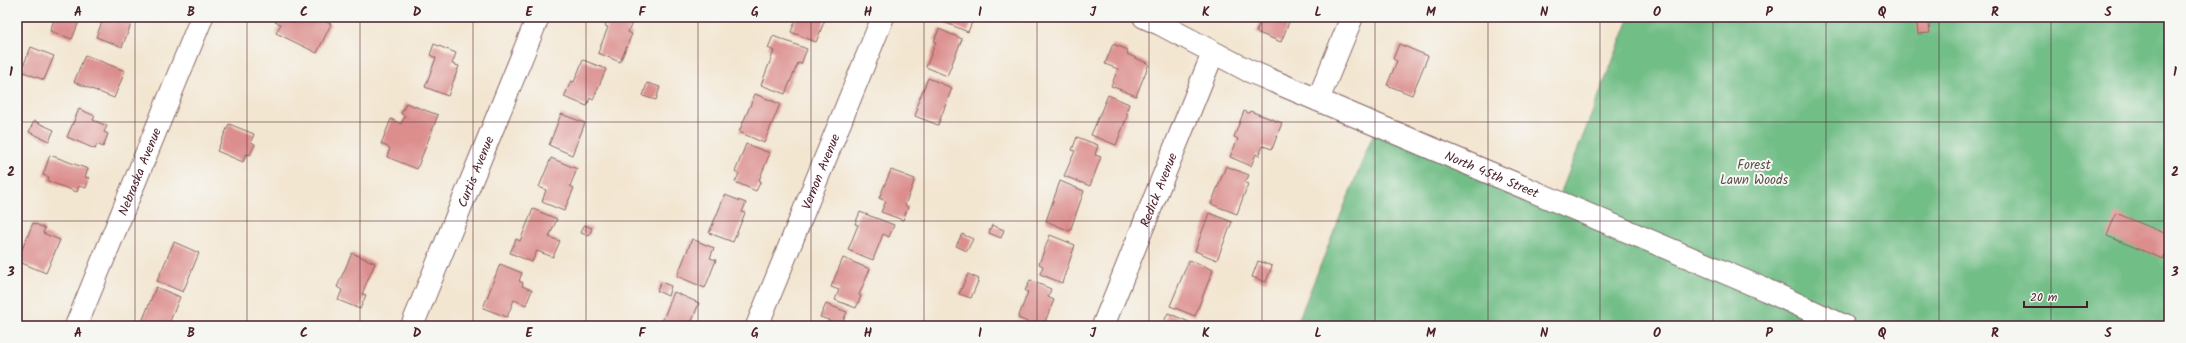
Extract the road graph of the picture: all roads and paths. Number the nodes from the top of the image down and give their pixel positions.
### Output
1 (202, 17) edge
2 (538, 17) edge
3 (882, 17) edge
4 (1144, 17) edge
5 (1352, 17) edge
6 (1213, 54) junction
7 (1318, 100) junction
8 (76, 326) edge
9 (412, 326) edge
10 (758, 326) edge
11 (1103, 326) edge
12 (1844, 326) edge

1 - 8 street, Nebraska Avenue
2 - 9 street, Curtis Avenue
3 - 10 street, Vernon Avenue
4 - 6 street, North 45th Street
5 - 7 street
6 - 7 street, North 45th Street
6 - 11 street, Redick Avenue
7 - 12 street, North 45th Street

